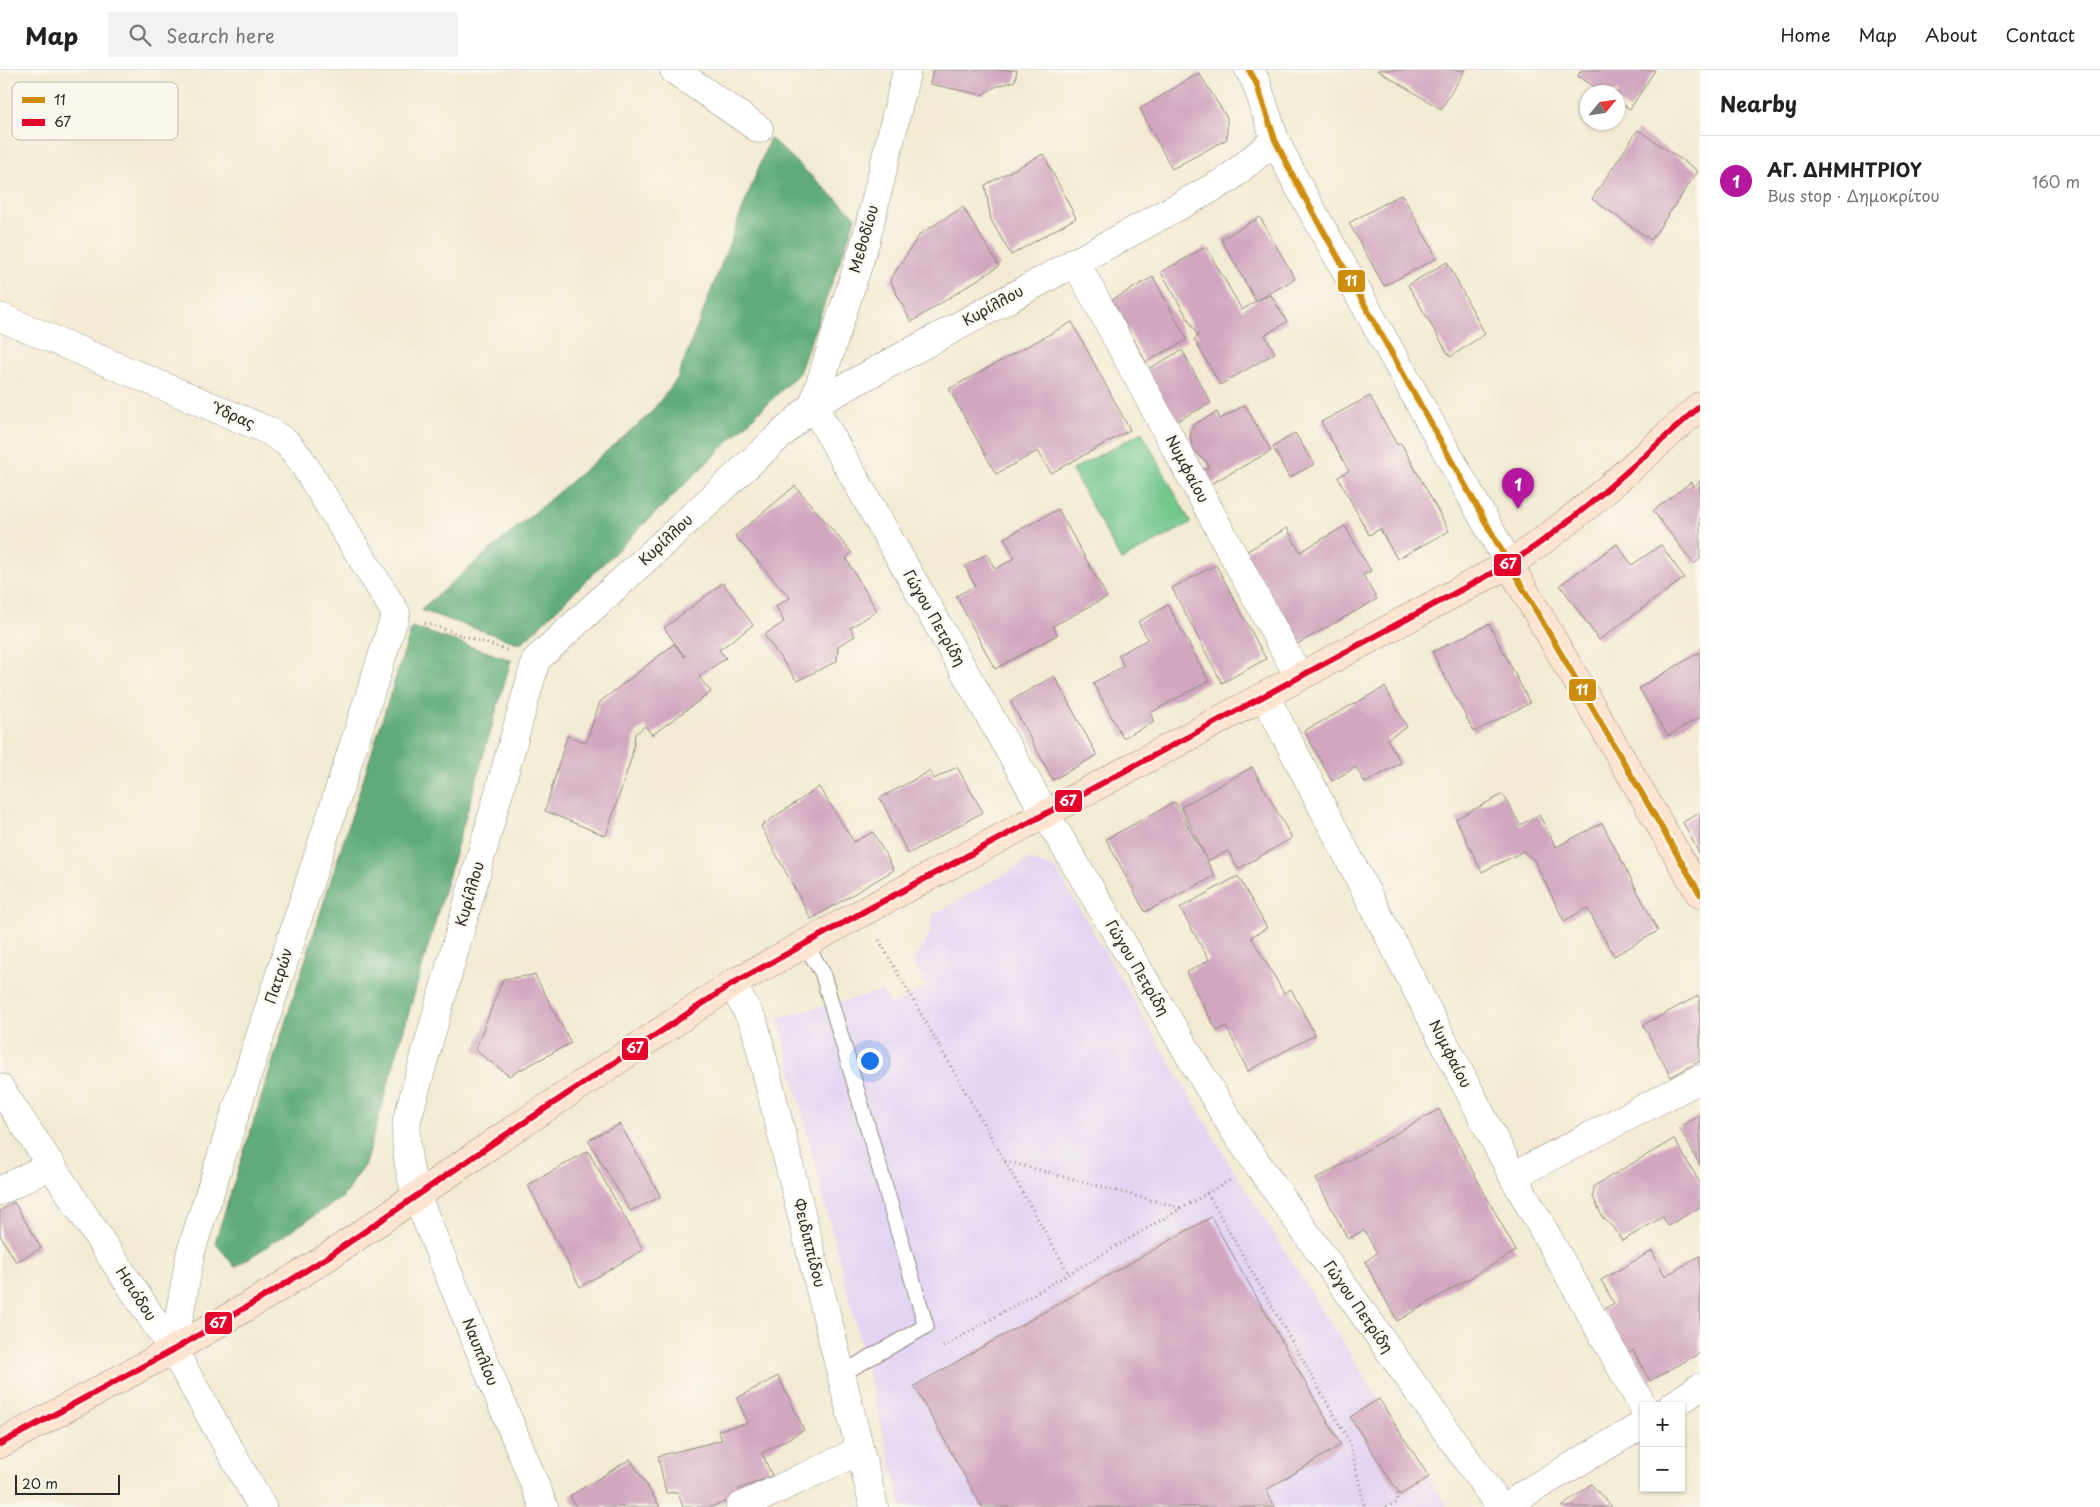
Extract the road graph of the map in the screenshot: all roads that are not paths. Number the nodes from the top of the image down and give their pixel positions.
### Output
1 (674, 70) edge
2 (907, 70) edge
3 (1257, 74) edge
4 (759, 129) dead end
5 (1275, 140) junction
6 (1075, 261) junction
7 (0, 317) edge
8 (813, 405) junction
9 (1700, 406) edge
10 (1509, 564) junction
11 (394, 609) joint
12 (1299, 677) junction
13 (1265, 696) junction
14 (1046, 815) junction
15 (1700, 894) edge
16 (805, 944) junction
17 (732, 984) junction
18 (1700, 1079) edge
19 (0, 1088) edge
20 (51, 1165) junction
21 (1513, 1176) junction
22 (0, 1191) edge
23 (417, 1197) junction
24 (173, 1350) junction
25 (841, 1374) junction
26 (1700, 1387) edge
27 (1641, 1402) edge
28 (1678, 1402) edge
29 (1640, 1426) edge
30 (0, 1444) edge
31 (859, 1451) junction
32 (262, 1507) edge
33 (544, 1507) edge
34 (740, 1507) edge
35 (874, 1507) edge
36 (1500, 1507) edge
37 (1509, 1507) edge

1 - 4 street
2 - 8 street, Μεθοδίου
3 - 5 street
5 - 6 street, Κυρίλλου
5 - 10 street
6 - 8 street, Κυρίλλου
6 - 12 street, Νυμφαίου
7 - 11 street, Ύδρας
8 - 14 street, Γώγου Πετρίδη
8 - 23 street, Κυρίλλου
9 - 10 street
10 - 12 street
10 - 15 street
11 - 24 street, Πατρών
12 - 13 street
13 - 14 street
13 - 21 street, Νυμφαίου
14 - 16 street
14 - 36 street, Γώγου Πετρίδη
16 - 17 street
16 - 25 lane
17 - 23 street
17 - 25 street, Φειδιππίδου
18 - 21 street
19 - 20 street, Ησιόδου
20 - 22 street
20 - 24 street, Ησιόδου
21 - 27 street, Νυμφαίου
23 - 24 street
23 - 33 street, Ναυπλίου
24 - 30 street
24 - 32 street, Ησιόδου
25 - 31 street, Φειδιππίδου
26 - 28 street
29 - 37 street
31 - 34 street
31 - 35 street, Φειδιππίδου

